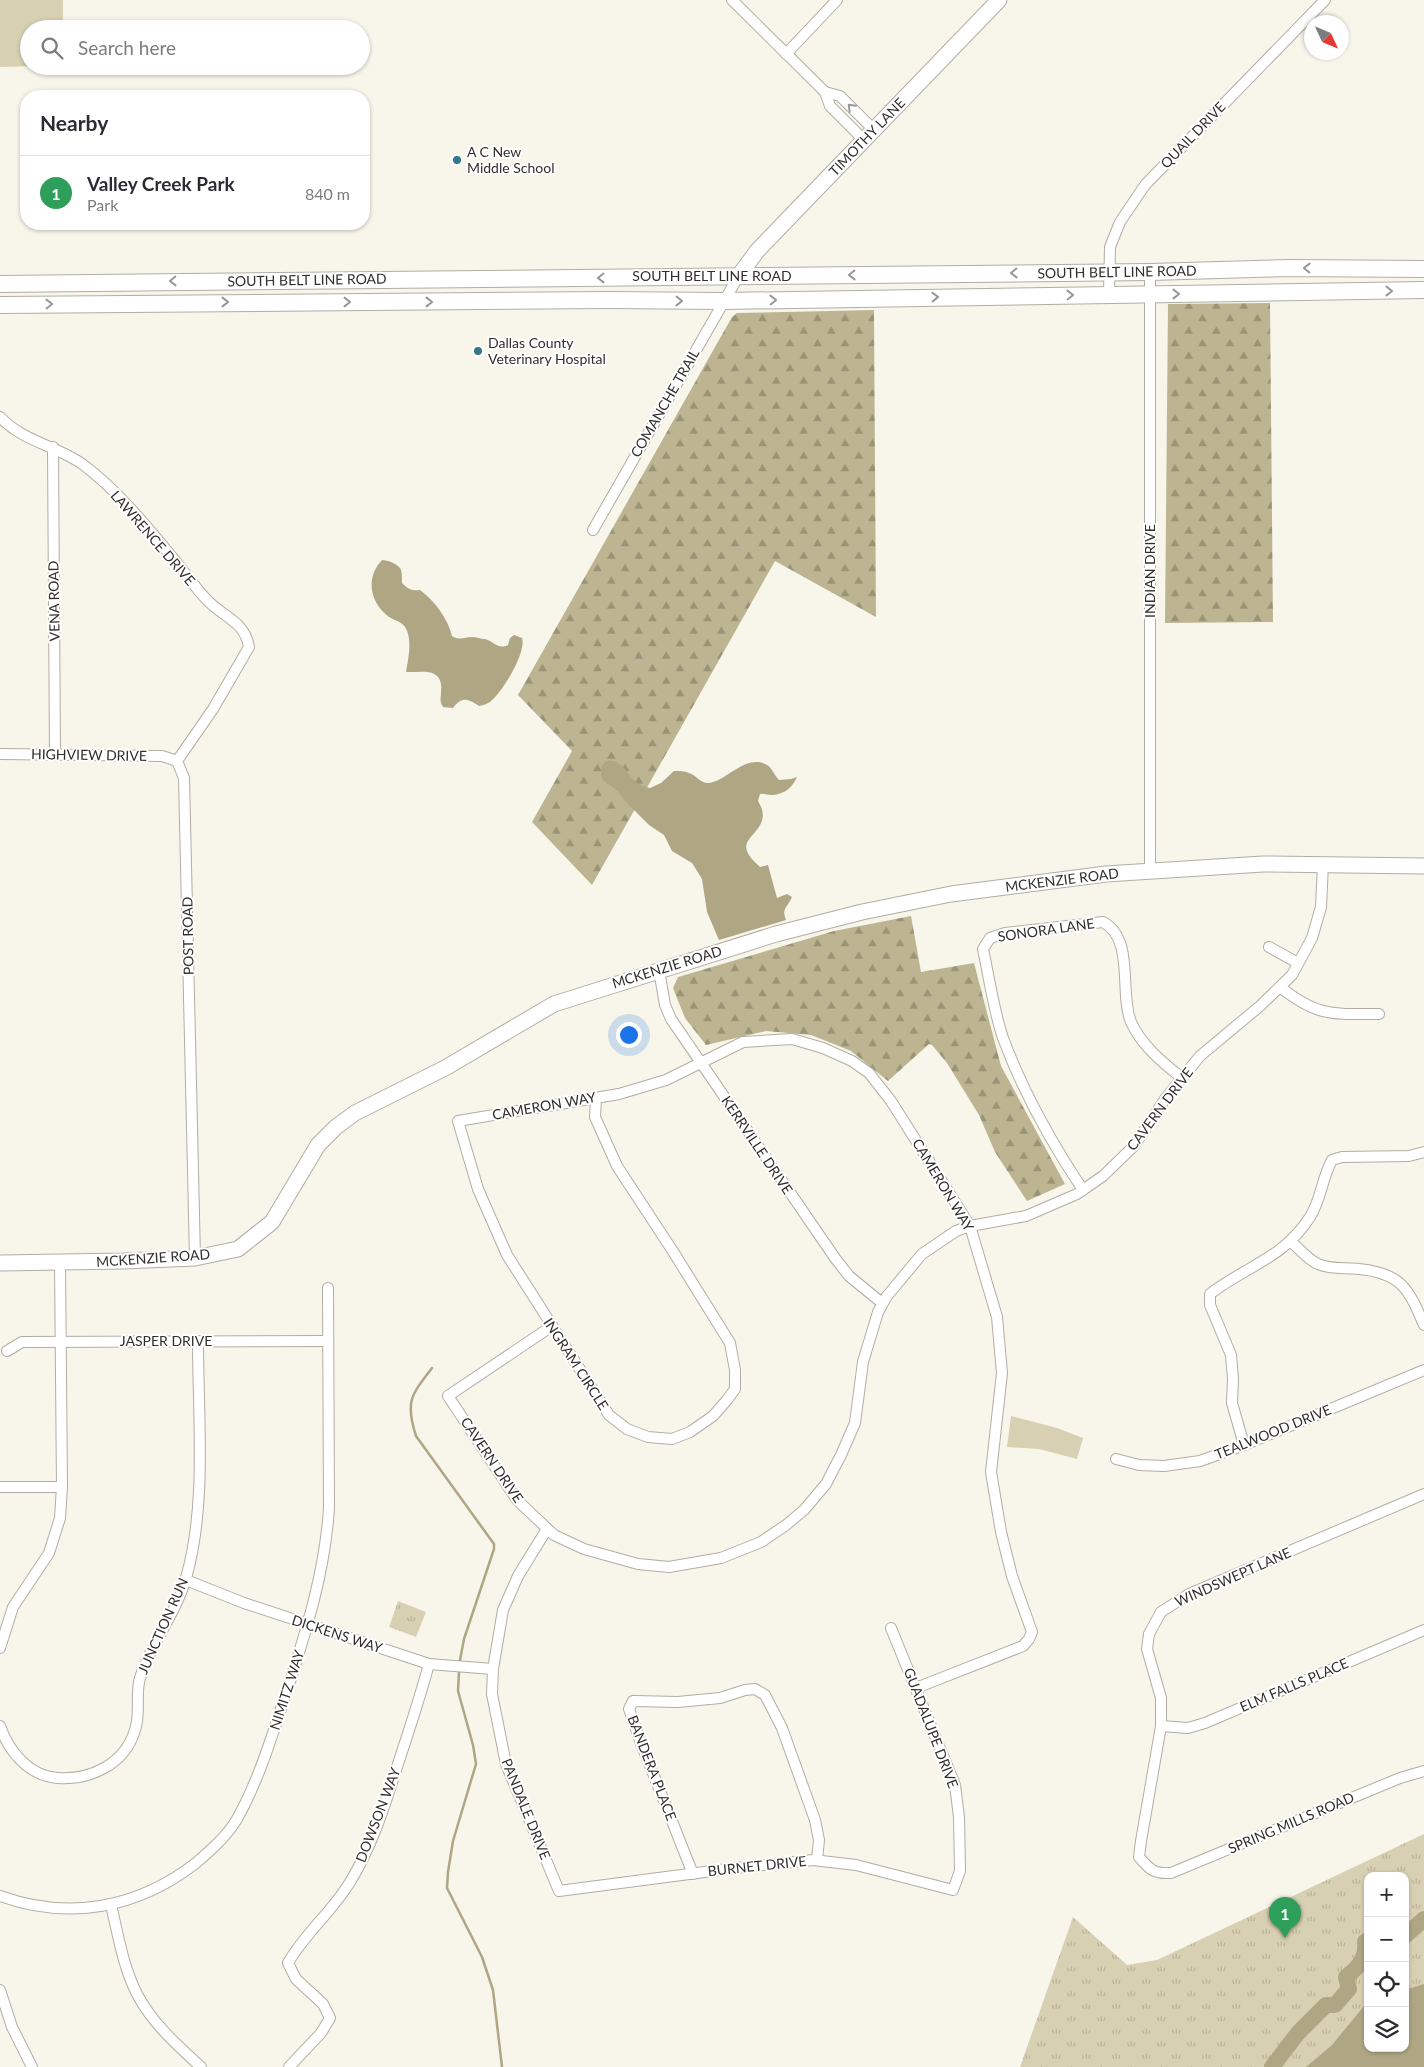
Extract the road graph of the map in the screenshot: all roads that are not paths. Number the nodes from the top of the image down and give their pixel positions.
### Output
1 (732, 0) edge
2 (838, 0) edge
3 (999, 0) edge
4 (1325, 0) edge
5 (786, 54) junction
6 (869, 135) junction
7 (1355, 269) junction
8 (1424, 269) edge
9 (1110, 272) junction
10 (1150, 272) junction
11 (738, 277) junction
12 (242, 280) junction
13 (204, 281) junction
14 (152, 282) junction
15 (0, 284) edge
16 (1424, 290) edge
17 (1355, 291) junction
18 (1110, 295) junction
19 (1150, 295) junction
20 (724, 301) junction
21 (251, 302) junction
22 (169, 303) junction
23 (0, 305) edge
24 (0, 417) edge
25 (53, 447) junction
26 (593, 530) dead end
27 (0, 754) edge
28 (55, 754) junction
29 (177, 761) junction
30 (1323, 864) junction
31 (1424, 866) edge
32 (1150, 871) junction
33 (1269, 947) dead end
34 (1298, 963) junction
35 (658, 970) junction
36 (1280, 987) junction
37 (1379, 1014) dead end
38 (701, 1063) junction
39 (1182, 1078) junction
40 (596, 1098) junction
41 (458, 1121) joint
42 (1424, 1152) edge
43 (1083, 1190) junction
44 (970, 1226) junction
45 (1291, 1242) junction
46 (195, 1258) junction
47 (60, 1262) junction
48 (0, 1263) edge
49 (328, 1288) dead end
50 (882, 1303) junction
51 (1424, 1325) edge
52 (552, 1326) junction
53 (328, 1340) junction
54 (198, 1341) junction
55 (60, 1342) junction
56 (6, 1351) dead end
57 (1424, 1370) edge
58 (1244, 1445) junction
59 (1116, 1459) dead end
60 (62, 1487) junction
61 (0, 1488) edge
62 (1424, 1494) edge
63 (547, 1529) junction
64 (186, 1580) junction
65 (309, 1625) junction
66 (891, 1628) dead end
67 (1424, 1630) edge
68 (2, 1632) edge
69 (0, 1648) edge
70 (429, 1664) junction
71 (493, 1670) junction
72 (916, 1688) junction
73 (0, 1726) edge
74 (1161, 1726) junction
75 (1424, 1771) edge
76 (817, 1860) junction
77 (693, 1874) junction
78 (1158, 1874) joint
79 (953, 1890) joint
80 (559, 1891) joint
81 (0, 1896) edge
82 (111, 1905) junction
83 (0, 1994) edge
84 (32, 2067) edge
85 (200, 2067) edge
86 (288, 2067) edge

1 - 5 street
2 - 5 street
3 - 6 street, TIMOTHY LANE
4 - 9 street, QUAIL DRIVE
5 - 6 street
6 - 11 street, TIMOTHY LANE
7 - 8 main road, SOUTH BELT LINE ROAD
7 -> 10 main road, SOUTH BELT LINE ROAD
7 - 17 main road
9 - 10 main road, SOUTH BELT LINE ROAD
9 -> 11 main road, SOUTH BELT LINE ROAD
9 - 18 street, QUAIL DRIVE
10 - 19 street, INDIAN DRIVE
11 -> 12 main road, SOUTH BELT LINE ROAD
11 - 20 street, COMANCHE TRAIL
12 - 13 main road, SOUTH BELT LINE ROAD
12 - 21 main road
13 -> 14 main road, SOUTH BELT LINE ROAD
13 - 22 main road
14 - 15 main road, SOUTH BELT LINE ROAD
14 - 22 main road
17 -> 16 main road, SOUTH BELT LINE ROAD
19 -> 17 main road, SOUTH BELT LINE ROAD
18 - 19 main road, SOUTH BELT LINE ROAD
20 -> 18 main road, SOUTH BELT LINE ROAD
19 - 32 street, INDIAN DRIVE
21 -> 20 main road, SOUTH BELT LINE ROAD
20 - 26 street, COMANCHE TRAIL
22 -> 21 main road, SOUTH BELT LINE ROAD
23 -> 22 main road, SOUTH BELT LINE ROAD
24 - 25 street, LAWRENCE DRIVE
25 - 28 street, VENA ROAD
25 - 29 street, LAWRENCE DRIVE
27 - 28 street, HIGHVIEW DRIVE
28 - 29 street, HIGHVIEW DRIVE
29 - 46 street, POST ROAD
30 - 31 street, MCKENZIE ROAD
30 - 32 street, MCKENZIE ROAD
30 - 34 street, CAVERN DRIVE
32 - 35 street, MCKENZIE ROAD
33 - 34 street
34 - 36 street, CAVERN DRIVE
35 - 38 street, KERRVILLE DRIVE
35 - 46 street, MCKENZIE ROAD
36 - 37 street
36 - 39 street, CAVERN DRIVE
38 - 40 street, CAMERON WAY
38 - 44 street, CAMERON WAY
38 - 50 street, KERRVILLE DRIVE
39 - 43 street, CAVERN DRIVE
39 - 43 street, SONORA LANE
40 - 41 street, CAMERON WAY
40 - 52 street, INGRAM CIRCLE
41 - 52 street, INGRAM CIRCLE
42 - 45 street
43 - 44 street, CAVERN DRIVE
44 - 50 street, CAVERN DRIVE
44 - 72 street, CAMERON WAY
45 - 51 street
45 - 58 street
46 - 47 street, MCKENZIE ROAD
47 - 48 street, MCKENZIE ROAD
47 - 55 street
49 - 53 street, NIMITZ WAY
50 - 63 street, CAVERN DRIVE
52 - 63 street, CAVERN DRIVE
53 - 54 street, JASPER DRIVE
53 - 65 street, NIMITZ WAY
54 - 55 street, JASPER DRIVE
54 - 64 street, JUNCTION RUN
55 - 56 street, JASPER DRIVE
55 - 60 street
57 - 58 street, TEALWOOD DRIVE
58 - 59 street, TEALWOOD DRIVE
60 - 61 street
60 - 68 street
62 - 74 street, WINDSWEPT LANE
63 - 71 street, PANDALE DRIVE
64 - 65 street, DICKENS WAY
64 - 73 street, JUNCTION RUN
65 - 70 street, DICKENS WAY
65 - 82 street, NIMITZ WAY
66 - 72 street, GUADALUPE DRIVE
67 - 74 street, ELM FALLS PLACE
68 - 69 street
70 - 71 street, DICKENS WAY
70 - 86 street, DOWSON WAY
71 - 80 street, PANDALE DRIVE
72 - 79 street, GUADALUPE DRIVE
74 - 78 street, WINDSWEPT LANE
75 - 78 street, SPRING MILLS ROAD
76 - 77 street, BURNET DRIVE
76 - 77 street, BANDERA PLACE
76 - 79 street, BURNET DRIVE
77 - 80 street, BURNET DRIVE
81 - 82 street, NIMITZ WAY
82 - 85 street
83 - 84 street

